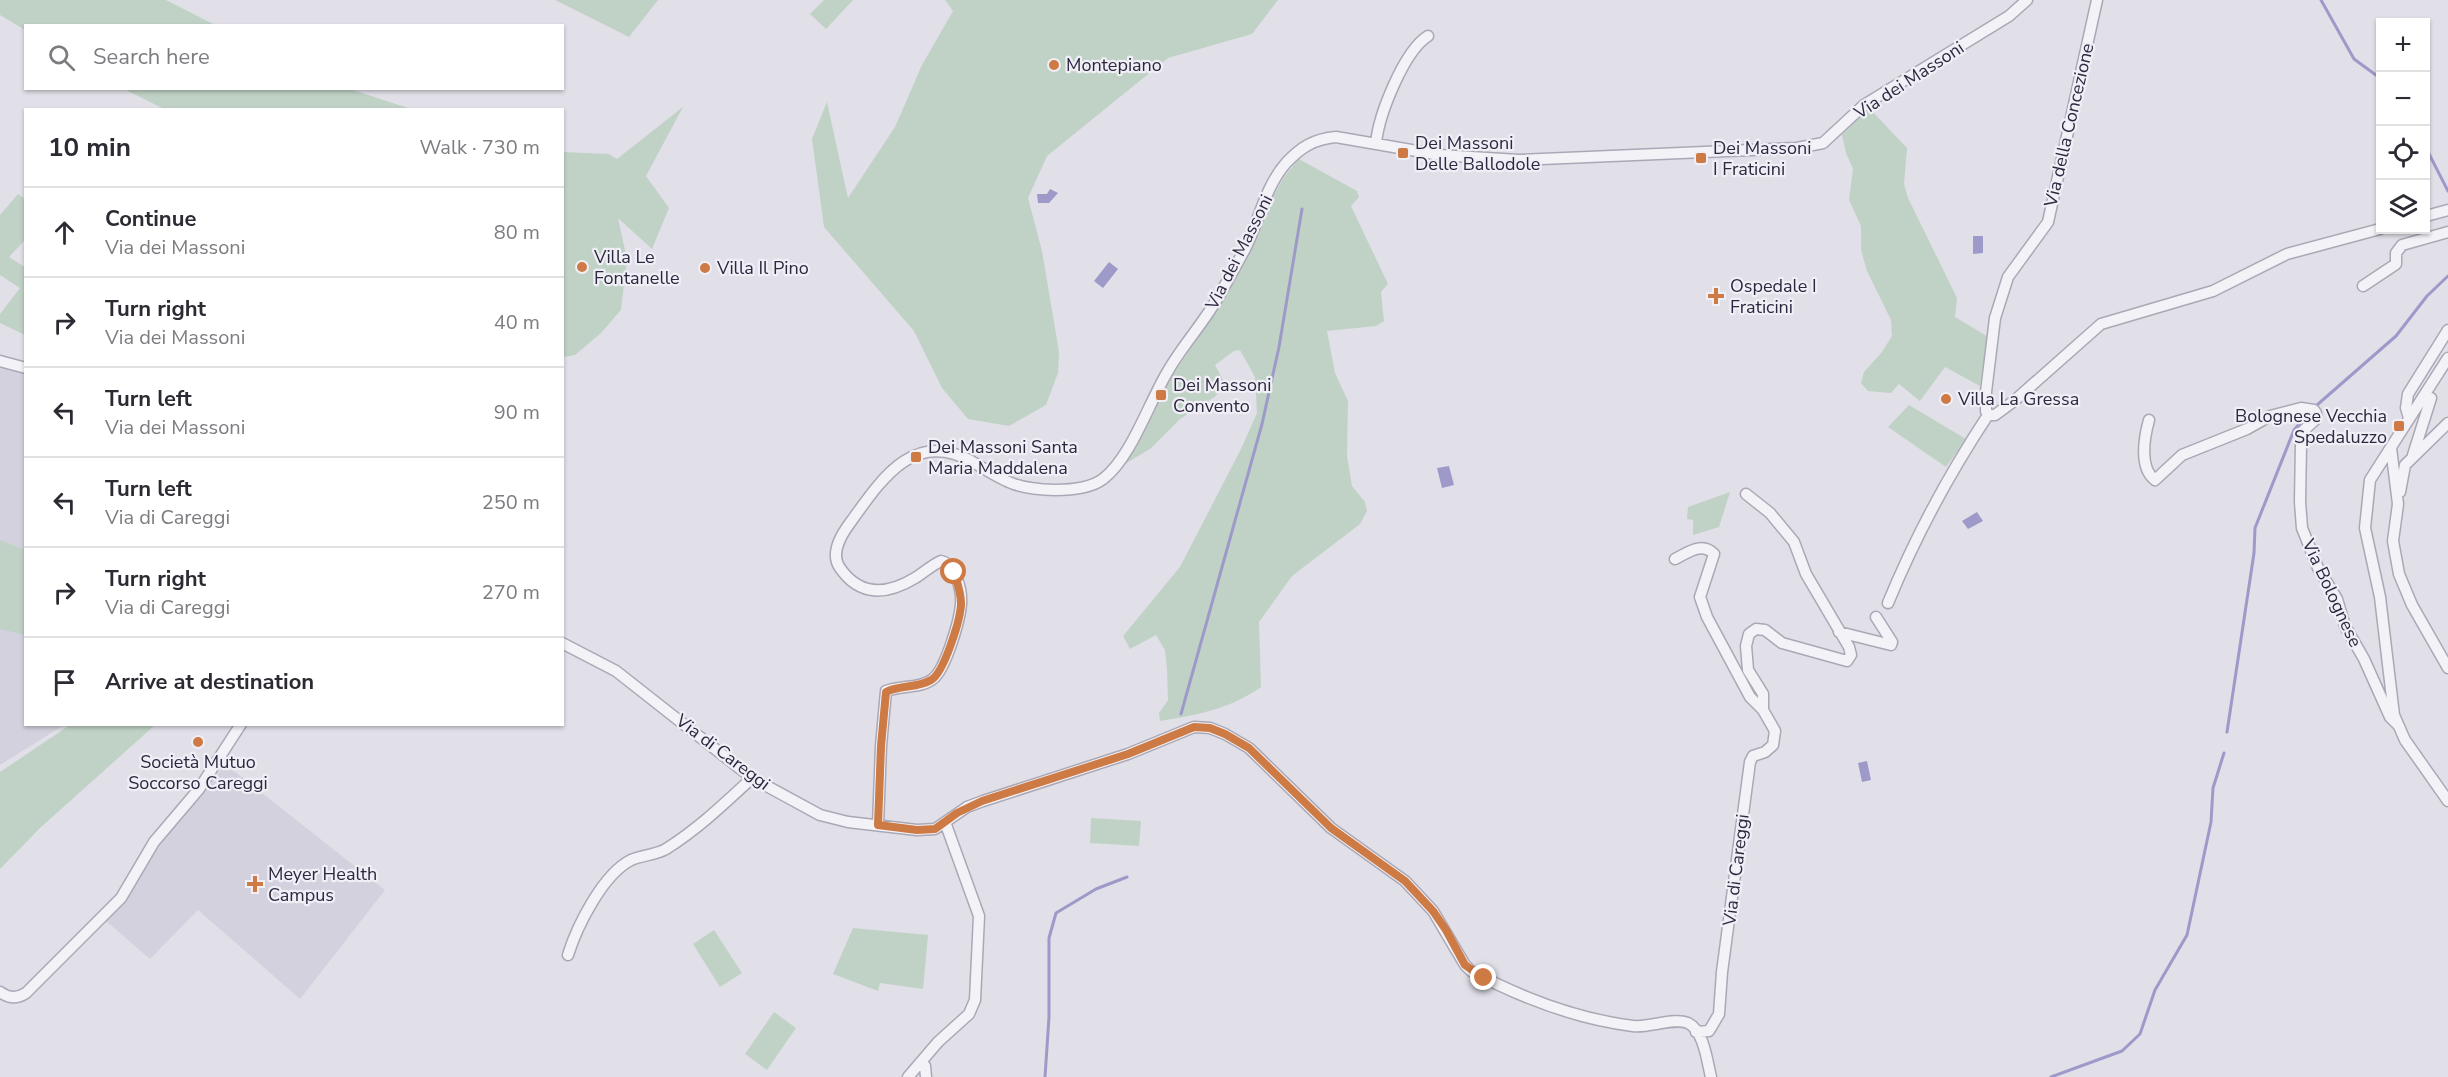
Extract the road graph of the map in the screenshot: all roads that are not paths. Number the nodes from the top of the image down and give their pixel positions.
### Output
1 (2027, 0) edge
2 (2097, 0) edge
3 (1428, 36) dead end
4 (1376, 142) junction
5 (2448, 210) edge
6 (2430, 215) edge
7 (2376, 230) edge
8 (2448, 232) edge
9 (2363, 286) dead end
10 (2448, 330) edge
11 (2448, 358) edge
12 (0, 361) edge
13 (24, 367) edge
14 (2431, 398) dead end
15 (1988, 415) junction
16 (2409, 418) junction
17 (2149, 420) dead end
18 (2448, 423) edge
19 (2391, 448) junction
20 (2413, 456) junction
21 (1746, 494) dead end
22 (2398, 504) junction
23 (1675, 559) dead end
24 (1888, 603) dead end
25 (1876, 617) dead end
26 (1839, 632) junction
27 (564, 644) edge
28 (2448, 668) edge
29 (1763, 710) junction
30 (240, 726) edge
31 (2399, 726) junction
32 (752, 778) junction
33 (2448, 801) edge
34 (945, 822) junction
35 (878, 825) junction
36 (568, 955) dead end
37 (0, 992) edge
38 (1696, 1032) junction
39 (921, 1063) junction
40 (908, 1077) edge
41 (926, 1077) edge
42 (1711, 1077) edge

1 - 4 street, Via dei Massoni
2 - 15 street, Via della Concezione
3 - 4 street
4 - 35 street, Via dei Massoni
5 - 6 street
7 - 15 street
8 - 9 street
10 - 16 street, Via Bolognese
11 - 16 street, Via Bolognese
12 - 13 street
14 - 20 street
15 - 24 street
16 - 19 street, Via Bolognese
17 - 31 street, Via Bolognese
18 - 20 street
19 - 22 street
19 - 31 street, Via Bolognese
20 - 22 street
21 - 26 street, Via di Careggi
22 - 28 street
23 - 29 street, Via di Careggi
25 - 26 street
26 - 29 street, Via di Careggi
27 - 32 street, Via di Careggi
29 - 38 street, Via di Careggi
30 - 37 street
31 - 33 street, Via Bolognese
32 - 35 street, Via di Careggi
32 - 36 street
34 - 35 street, Via di Careggi
34 - 38 street, Via di Careggi
34 - 39 street
38 - 42 street
39 - 40 street
39 - 41 street

